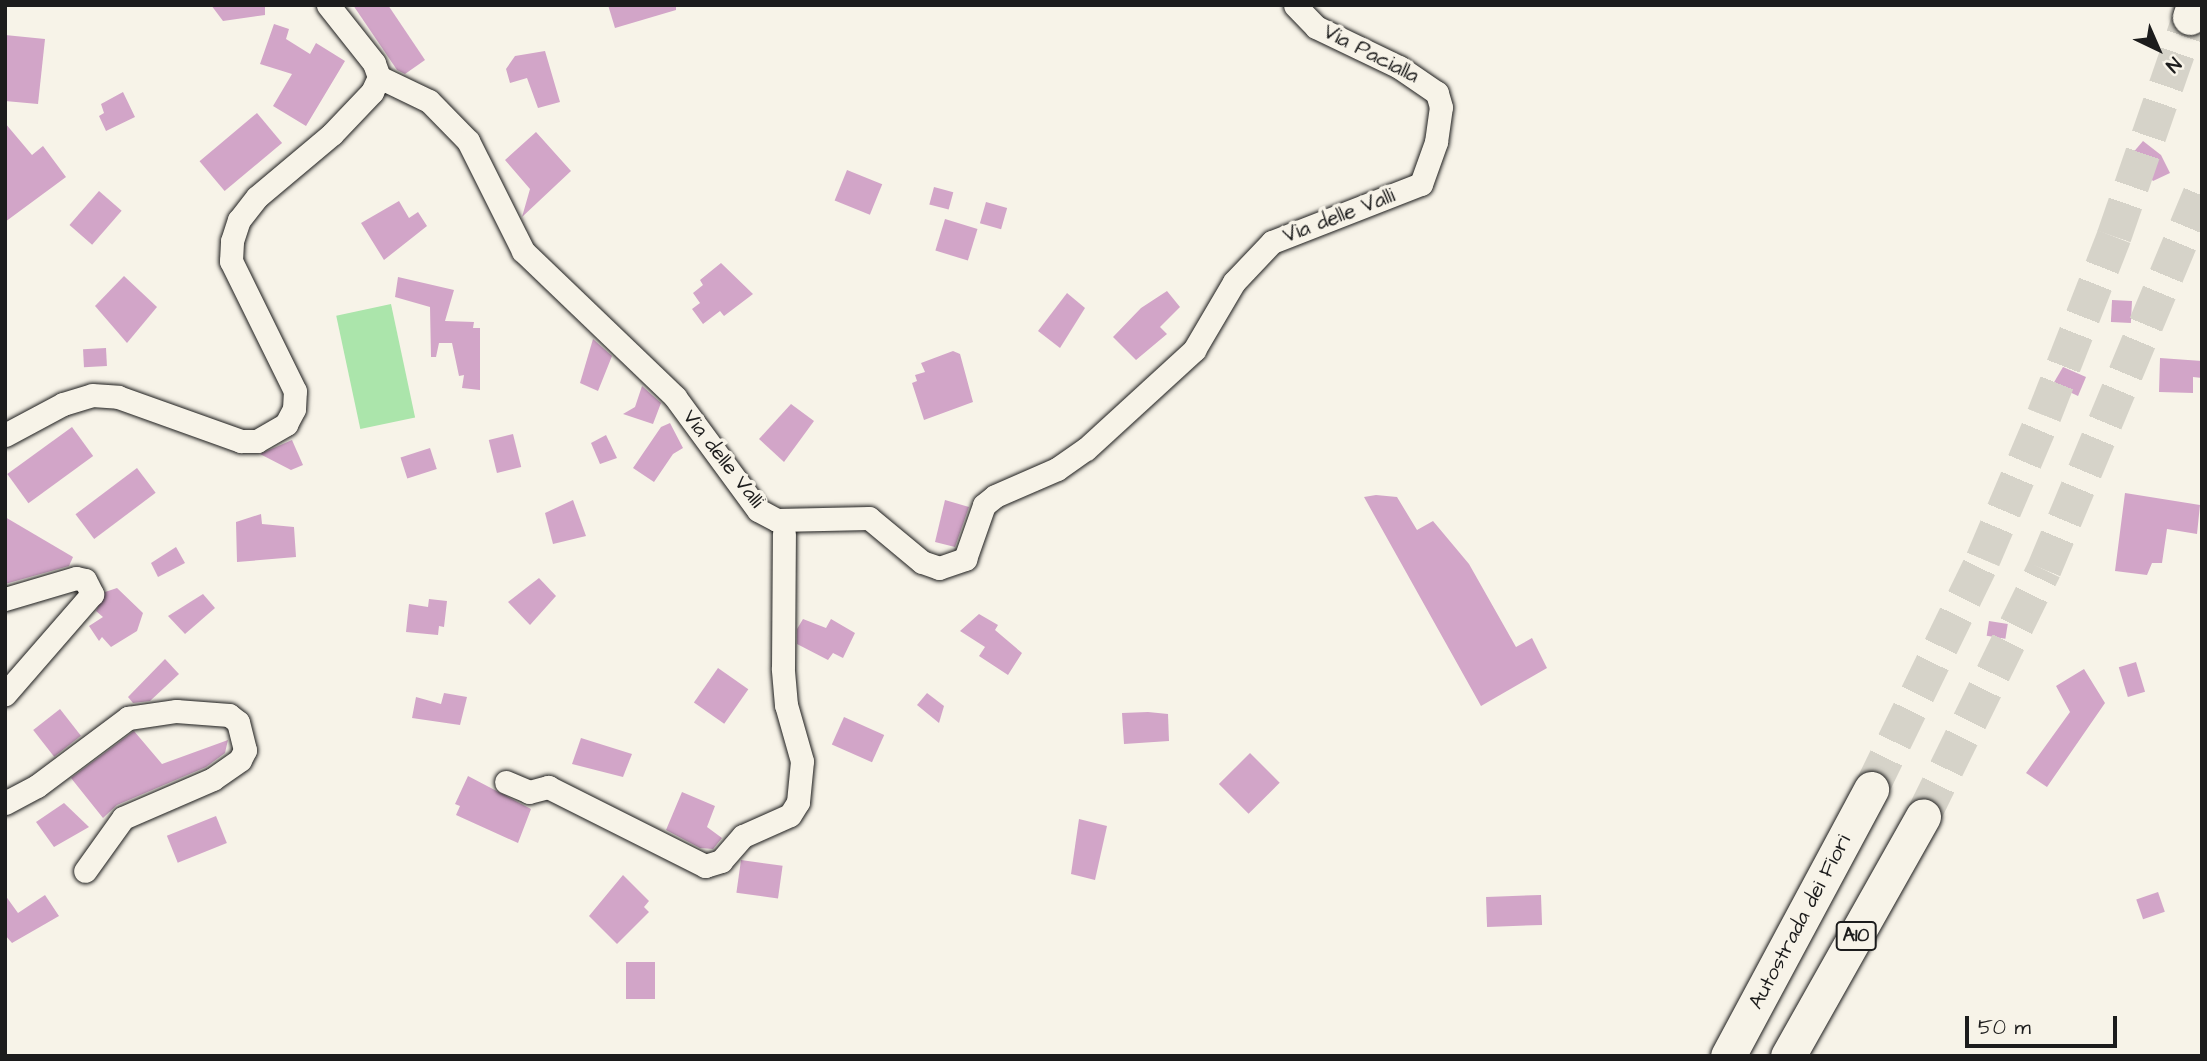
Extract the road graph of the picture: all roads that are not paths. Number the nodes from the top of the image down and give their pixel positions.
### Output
1 (328, 5) edge
2 (1295, 5) edge
3 (379, 77) junction
4 (1441, 107) joint
5 (5, 435) edge
6 (784, 534) dead end
7 (5, 598) edge
8 (5, 694) edge
9 (506, 782) dead end
10 (1871, 789) tunnel mouth
11 (5, 803) edge
12 (1923, 816) tunnel mouth
13 (85, 871) dead end
14 (1728, 1056) edge
15 (1788, 1056) edge

1 - 3 street
2 - 4 street, Via Pacialla
3 - 4 street, Via delle Valli
3 - 5 street
6 - 9 street
7 - 8 street
10 - 14 highway, Autostrada dei Fiori / A10
11 - 13 street
12 - 15 highway, A10

